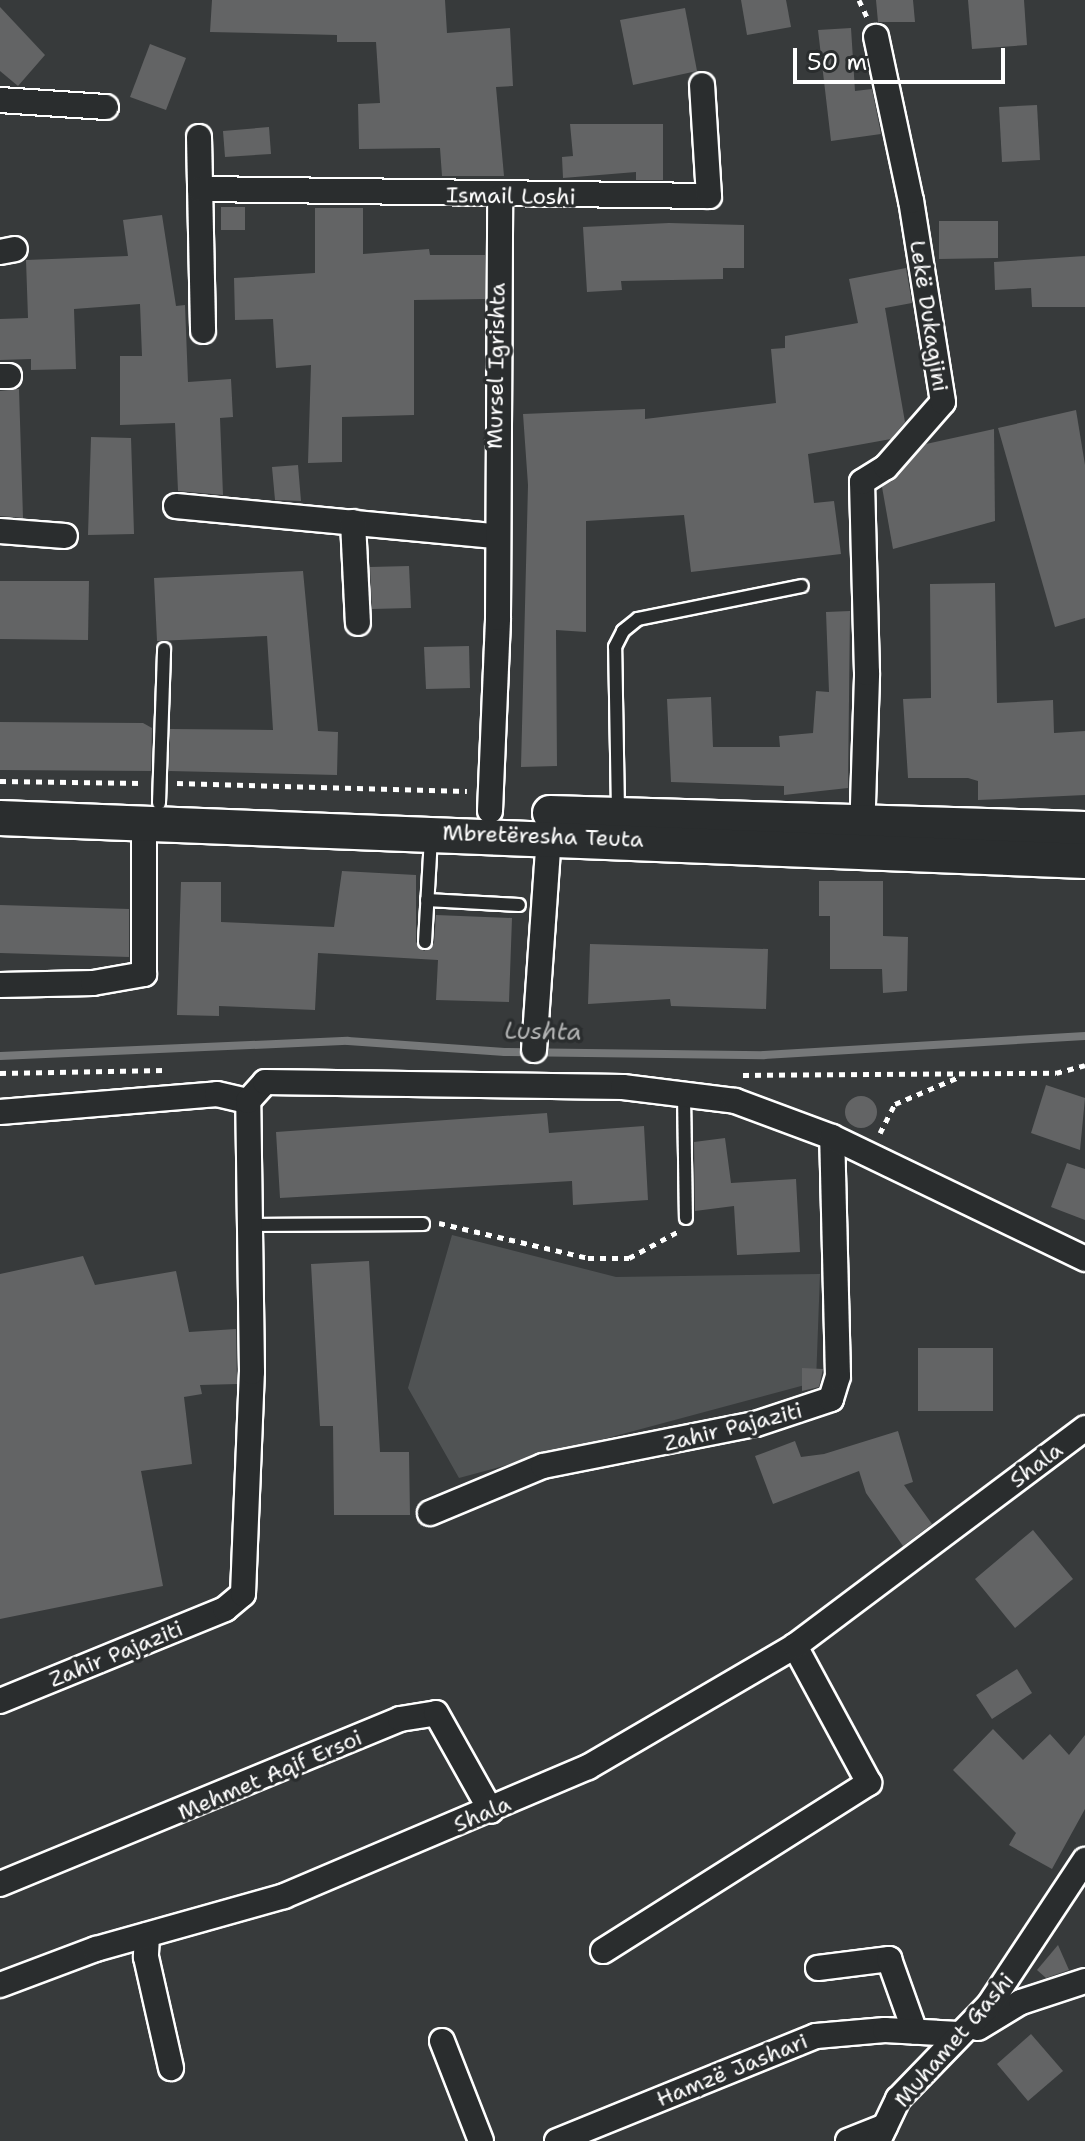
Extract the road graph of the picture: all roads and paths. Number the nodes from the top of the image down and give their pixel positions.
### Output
1 (876, 37) dead end
2 (702, 85) dead end
3 (0, 100) edge
4 (106, 107) dead end
5 (199, 137) dead end
6 (200, 189) junction
7 (500, 197) junction
8 (203, 331) dead end
9 (176, 506) dead end
10 (353, 522) junction
11 (0, 531) edge
12 (65, 536) dead end
13 (495, 536) junction
14 (802, 586) dead end
15 (358, 623) dead end
16 (164, 649) dead end
17 (0, 781) edge
18 (69, 781) dead end
19 (0, 803) edge
20 (490, 811) junction
21 (152, 814) junction
22 (618, 815) junction
23 (0, 818) edge
24 (1085, 829) edge
25 (431, 831) junction
26 (549, 836) junction
27 (862, 836) junction
28 (1085, 861) edge
29 (427, 900) junction
30 (519, 905) dead end
31 (425, 942) dead end
32 (0, 985) edge
33 (534, 1050) dead end
34 (172, 1070) dead end
35 (0, 1073) edge
36 (963, 1076) dead end
37 (684, 1095) junction
38 (248, 1101) junction
39 (0, 1112) edge
40 (879, 1134) dead end
41 (832, 1137) junction
42 (686, 1218) joint
43 (423, 1224) joint
44 (253, 1225) junction
45 (1085, 1259) edge
46 (1085, 1428) edge
47 (430, 1513) dead end
48 (795, 1646) junction
49 (0, 1701) edge
50 (491, 1811) junction
51 (1085, 1860) edge
52 (0, 1884) edge
53 (147, 1935) junction
54 (603, 1951) dead end
55 (818, 1968) dead end
56 (1085, 1981) edge
57 (0, 1985) edge
58 (915, 2032) junction
59 (952, 2040) junction
60 (442, 2041) dead end
61 (171, 2068) dead end
62 (882, 2134) edge
63 (481, 2141) edge
64 (557, 2141) edge
65 (848, 2141) edge

1 - 27 street, Lekë Dukagjini
2 - 7 street, Ismail Loshi
3 - 4 street
5 - 6 street
6 - 7 street, Ismail Loshi
6 - 8 street
7 - 13 street, Mursel Igrishta
9 - 10 street
10 - 13 street
10 - 15 street
11 - 12 street
13 - 20 street, Mursel Igrishta
14 - 22 lane
16 - 21 lane
17 - 18 path
19 - 21 main road, Mbretëresha Teuta
20 - 21 main road, Mbretëresha Teuta
20 - 22 main road, Mbretëresha Teuta
21 - 23 main road, Mbretëresha Teuta
21 - 25 main road, Mbretëresha Teuta
21 - 32 street
22 - 27 main road, Mbretëresha Teuta
24 - 27 main road, Mbretëresha Teuta
25 - 26 main road, Mbretëresha Teuta
25 - 29 lane
26 - 27 main road, Mbretëresha Teuta
26 - 33 street
27 - 28 main road, Mbretëresha Teuta
29 - 30 lane
29 - 31 lane
34 - 35 path
36 - 40 path
37 - 38 street
37 - 41 street
37 - 42 lane
38 - 39 street
38 - 44 street, Zahir Pajaziti
41 - 45 street
41 - 47 street, Zahir Pajaziti
42 - 43 path
43 - 44 lane
44 - 49 street, Zahir Pajaziti
46 - 48 street, Shala
48 - 50 street, Shala
48 - 54 street
50 - 52 street, Mehmet Aqif Ersoi
50 - 53 street, Shala
51 - 59 street, Muhamet Gashi
53 - 57 street, Shala
53 - 61 street
55 - 58 street
56 - 59 street
58 - 59 street, Hamzë Jashari
58 - 64 street, Hamzë Jashari
59 - 62 street, Muhamet Gashi
60 - 63 street
62 - 65 street

